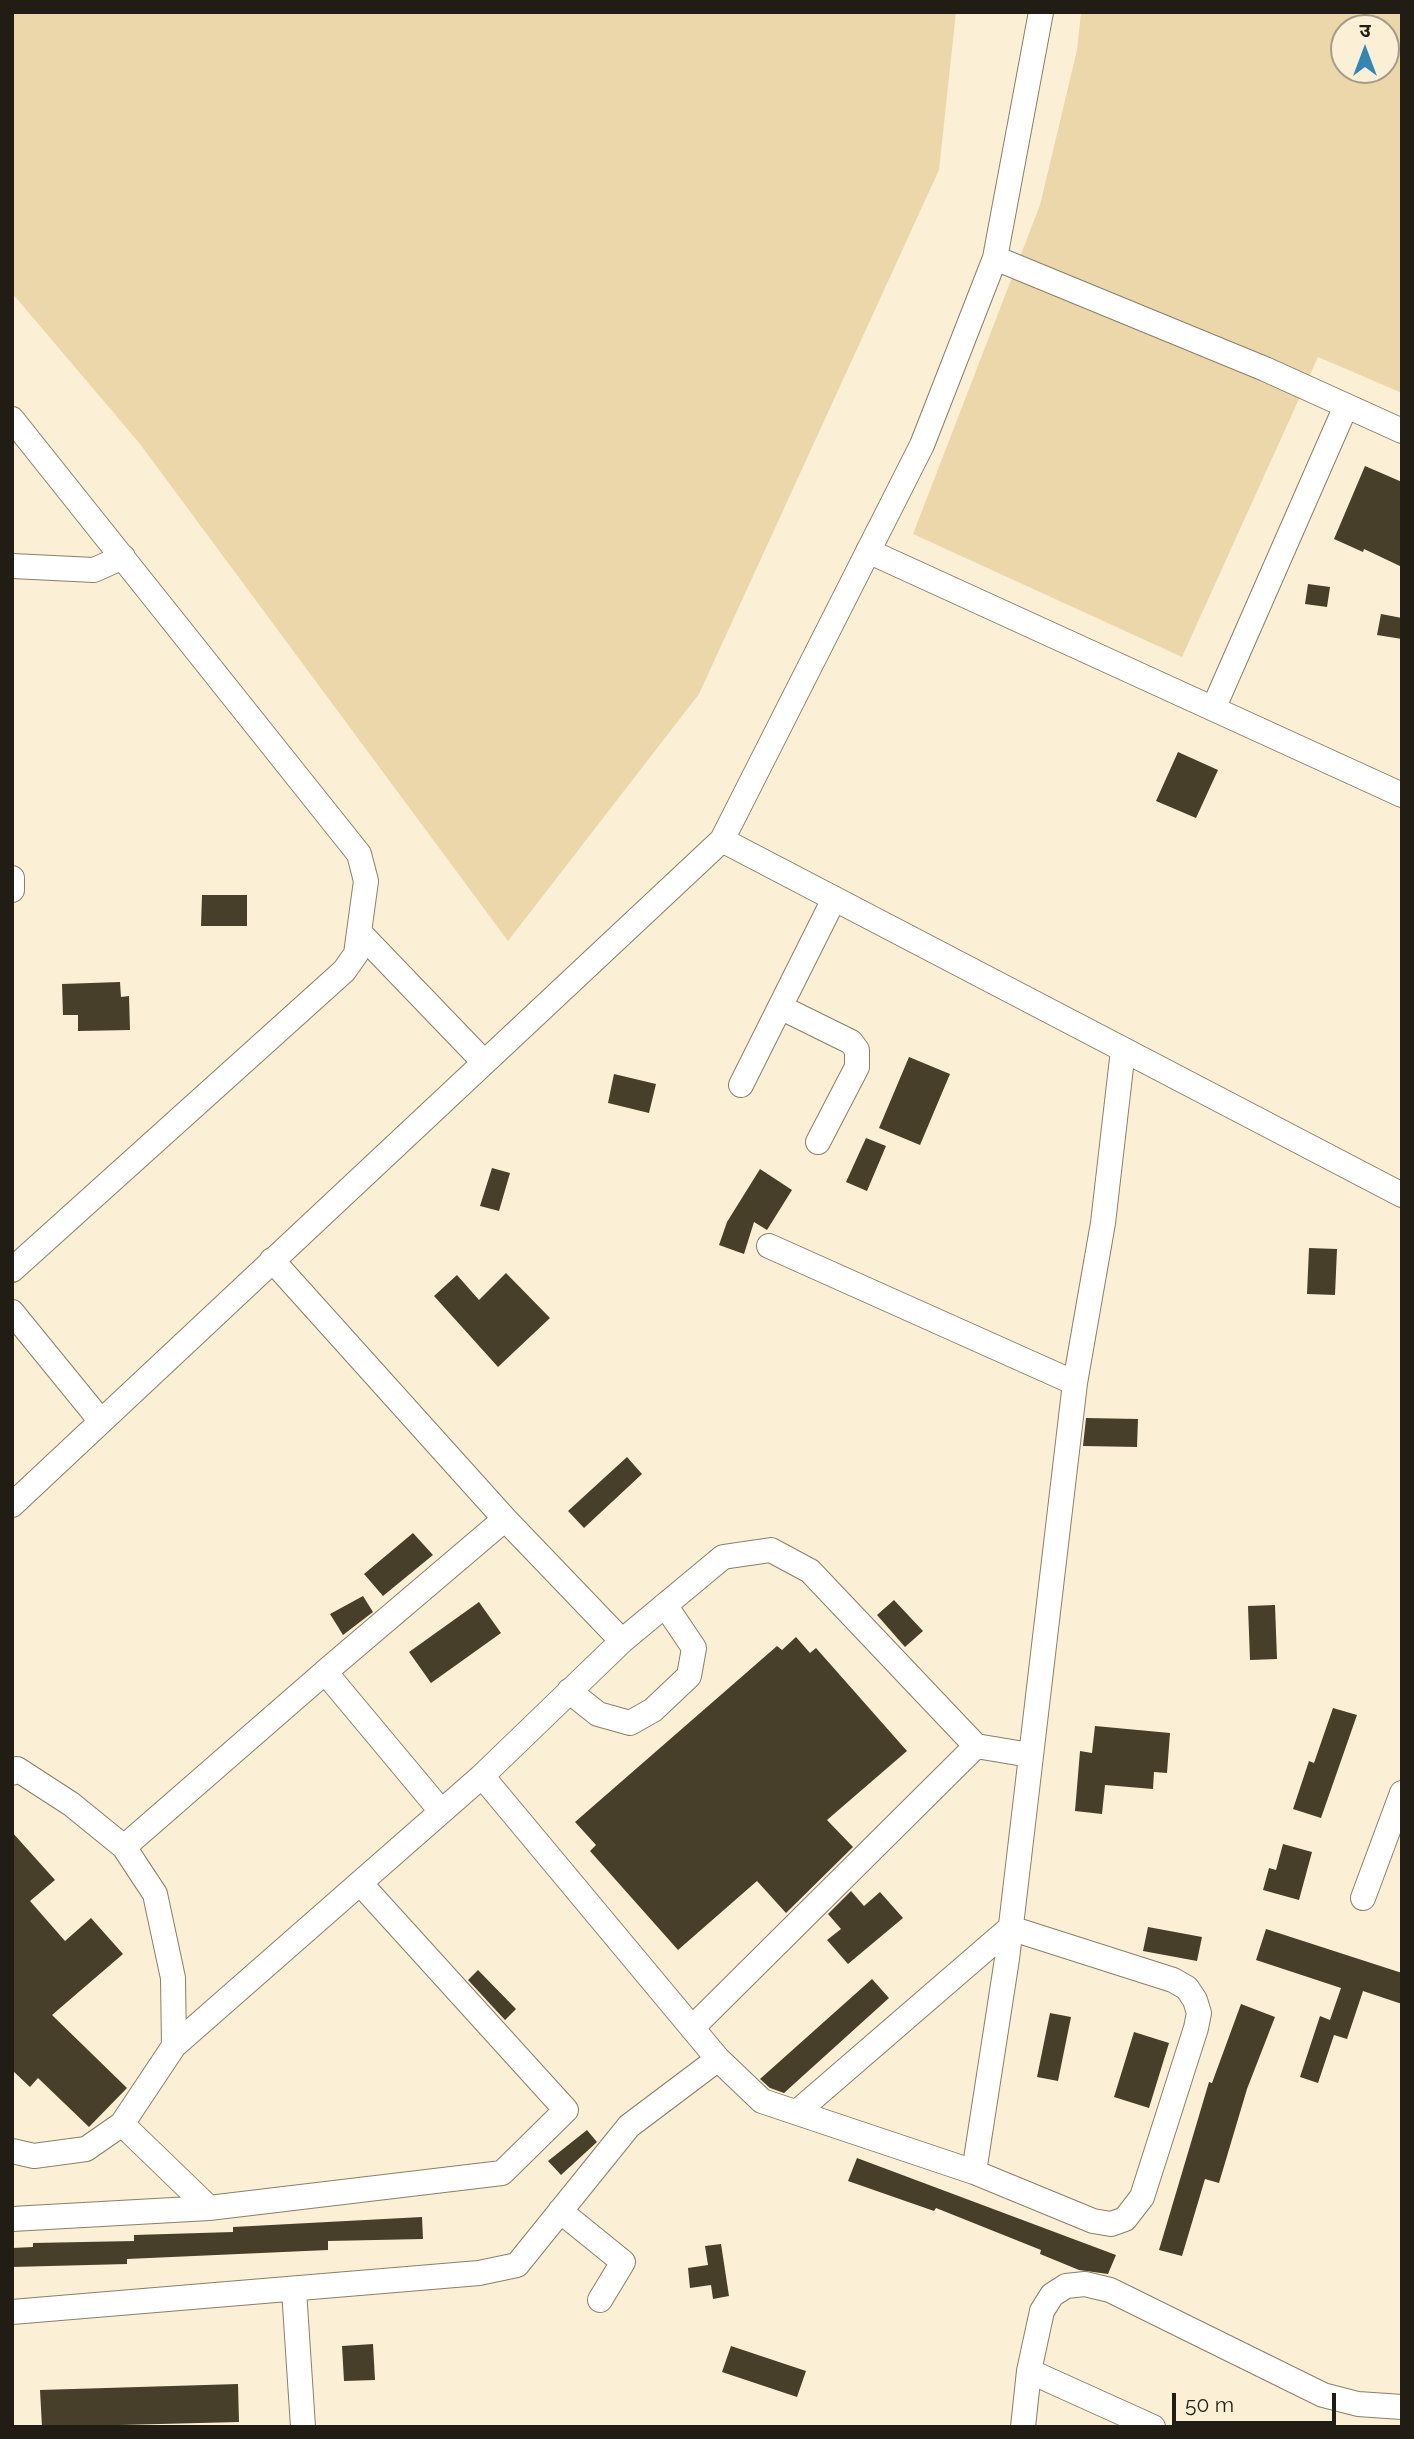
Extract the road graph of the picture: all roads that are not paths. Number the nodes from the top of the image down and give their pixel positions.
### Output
1 (1041, 12) edge
2 (995, 258) junction
3 (1346, 405) junction
4 (12, 419) edge
5 (1402, 431) edge
6 (868, 551) junction
7 (122, 557) junction
8 (12, 566) edge
9 (1214, 707) junction
10 (1402, 795) edge
11 (722, 840) junction
12 (12, 878) edge
13 (12, 890) edge
14 (834, 899) junction
15 (360, 933) junction
16 (779, 1007) junction
17 (1124, 1050) junction
18 (484, 1062) junction
19 (741, 1084) dead end
20 (818, 1142) dead end
21 (1402, 1195) edge
22 (769, 1246) dead end
23 (272, 1260) junction
24 (12, 1270) edge
25 (12, 1312) edge
26 (1075, 1383) junction
27 (100, 1420) junction
28 (12, 1505) edge
29 (505, 1520) junction
30 (665, 1605) junction
31 (622, 1641) junction
32 (325, 1672) junction
33 (569, 1691) junction
34 (976, 1746) junction
35 (1030, 1755) junction
36 (12, 1773) edge
37 (482, 1776) junction
38 (1402, 1793) edge
39 (441, 1811) junction
40 (124, 1847) junction
41 (360, 1883) junction
42 (1363, 1898) dead end
43 (1010, 1928) junction
44 (692, 2028) junction
45 (174, 2046) junction
46 (718, 2059) junction
47 (797, 2112) junction
48 (122, 2124) junction
49 (12, 2151) edge
50 (974, 2172) junction
51 (209, 2208) junction
52 (560, 2211) junction
53 (12, 2219) edge
54 (294, 2290) junction
55 (600, 2300) dead end
56 (12, 2312) edge
57 (1029, 2371) junction
58 (1402, 2407) edge
59 (303, 2427) edge
60 (1023, 2427) edge
61 (1153, 2427) edge

1 - 2 street
2 - 3 street
2 - 6 street
3 - 5 street
3 - 9 street
4 - 7 street
6 - 9 street
6 - 11 street
7 - 8 street
7 - 15 street
9 - 10 street
11 - 14 street
11 - 18 street
12 - 13 street
14 - 16 street
14 - 17 street
15 - 18 street
15 - 24 street
16 - 19 street
16 - 20 street
17 - 21 street
17 - 26 street
18 - 23 street
22 - 26 street
23 - 27 street
23 - 29 street
25 - 27 street
26 - 35 street
27 - 28 street
29 - 31 street
29 - 32 street
30 - 31 street
30 - 33 street
30 - 34 street
31 - 33 street
32 - 39 street
32 - 40 street
33 - 37 street
34 - 35 street
34 - 44 street
35 - 43 street
36 - 40 street
37 - 39 street
37 - 44 street
38 - 42 street
39 - 41 street
40 - 45 street
41 - 45 street
41 - 51 street
43 - 47 street
43 - 50 street
43 - 50 street
44 - 46 street
45 - 48 street
46 - 47 street
46 - 52 street
47 - 50 street
48 - 49 street
48 - 51 street
51 - 53 street
52 - 54 street
52 - 55 street
54 - 56 street
54 - 59 street
57 - 58 street
57 - 60 street
57 - 61 street

